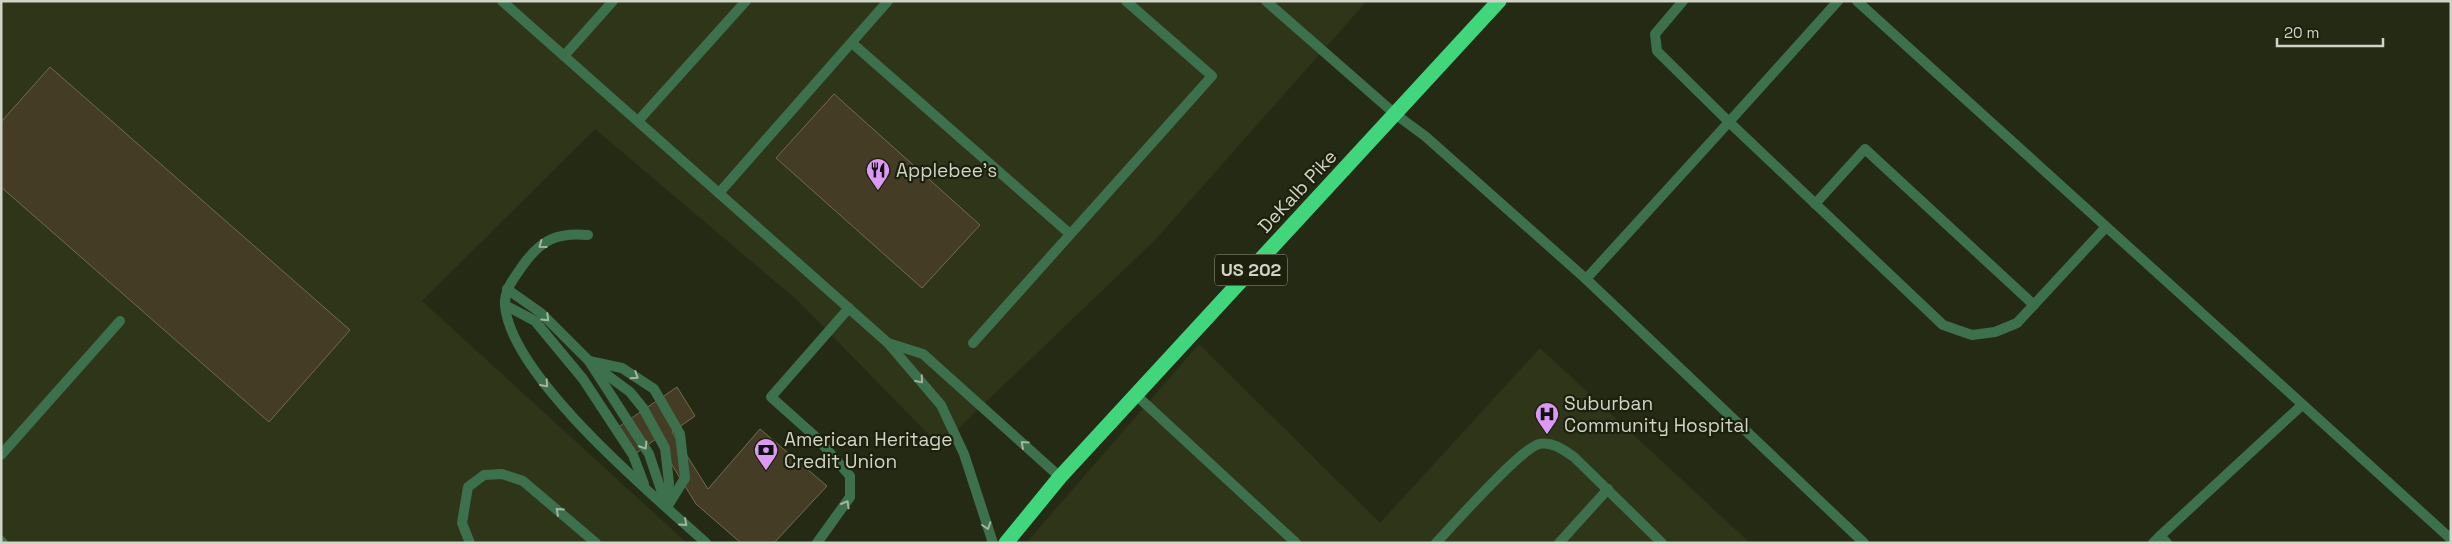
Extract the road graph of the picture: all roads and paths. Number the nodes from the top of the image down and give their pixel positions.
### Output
1 (502, 1) edge
2 (613, 1) edge
3 (746, 1) edge
4 (888, 1) edge
5 (1126, 1) edge
6 (1499, 1) edge
7 (1683, 1) edge
8 (1838, 1) edge
9 (1857, 1) edge
10 (1271, 3) edge
11 (852, 43) junction
12 (564, 56) junction
13 (1395, 114) junction
14 (638, 121) junction
15 (1729, 122) junction
16 (720, 194) junction
17 (1815, 204) junction
18 (2106, 227) junction
19 (1070, 234) junction
20 (588, 235) dead end
21 (1586, 279) junction
22 (507, 289) junction
23 (505, 305) junction
24 (2034, 305) junction
25 (849, 308) junction
26 (120, 321) dead end
27 (888, 343) junction
28 (973, 343) dead end
29 (589, 361) junction
30 (1136, 395) junction
31 (2302, 405) junction
32 (1, 456) edge
33 (1060, 477) junction
34 (645, 487) junction
35 (1608, 489) junction
36 (667, 508) junction
37 (2451, 538) edge
38 (2160, 540) edge
39 (470, 543) edge
40 (596, 543) edge
41 (706, 543) edge
42 (817, 543) edge
43 (993, 543) edge
44 (1006, 543) edge
45 (1296, 543) edge
46 (1436, 543) edge
47 (1559, 543) edge
48 (1662, 543) edge
49 (1864, 543) edge

1 - 12 street
2 - 12 street
3 - 14 street
4 - 11 street
5 - 19 street
6 - 13 highway, DeKalb Pike / US 202
7 - 15 street
8 - 15 street
9 - 18 street
10 - 13 street
11 - 16 street
11 - 19 street
12 - 14 street
13 - 21 street
13 - 30 highway, DeKalb Pike / US 202
14 - 16 street
15 - 17 street
15 - 21 street
16 - 25 street
17 - 24 street
17 - 24 street
18 - 24 street
18 - 31 street
19 - 28 street
20 -> 22 street
21 - 49 street
22 - 23 street
22 -> 29 street
23 -> 34 street
23 - 34 street
25 - 27 street
42 -> 25 street
26 - 32 street
33 -> 27 street
27 -> 43 street
29 -> 36 street
29 - 36 street
29 -> 36 street
30 - 33 highway, DeKalb Pike / US 202
30 - 45 street
31 - 37 street
31 - 38 street
33 - 44 highway, DeKalb Pike / US 202
34 - 36 street
35 - 46 street
35 - 47 street
35 - 48 street
36 -> 41 street
40 -> 39 street

